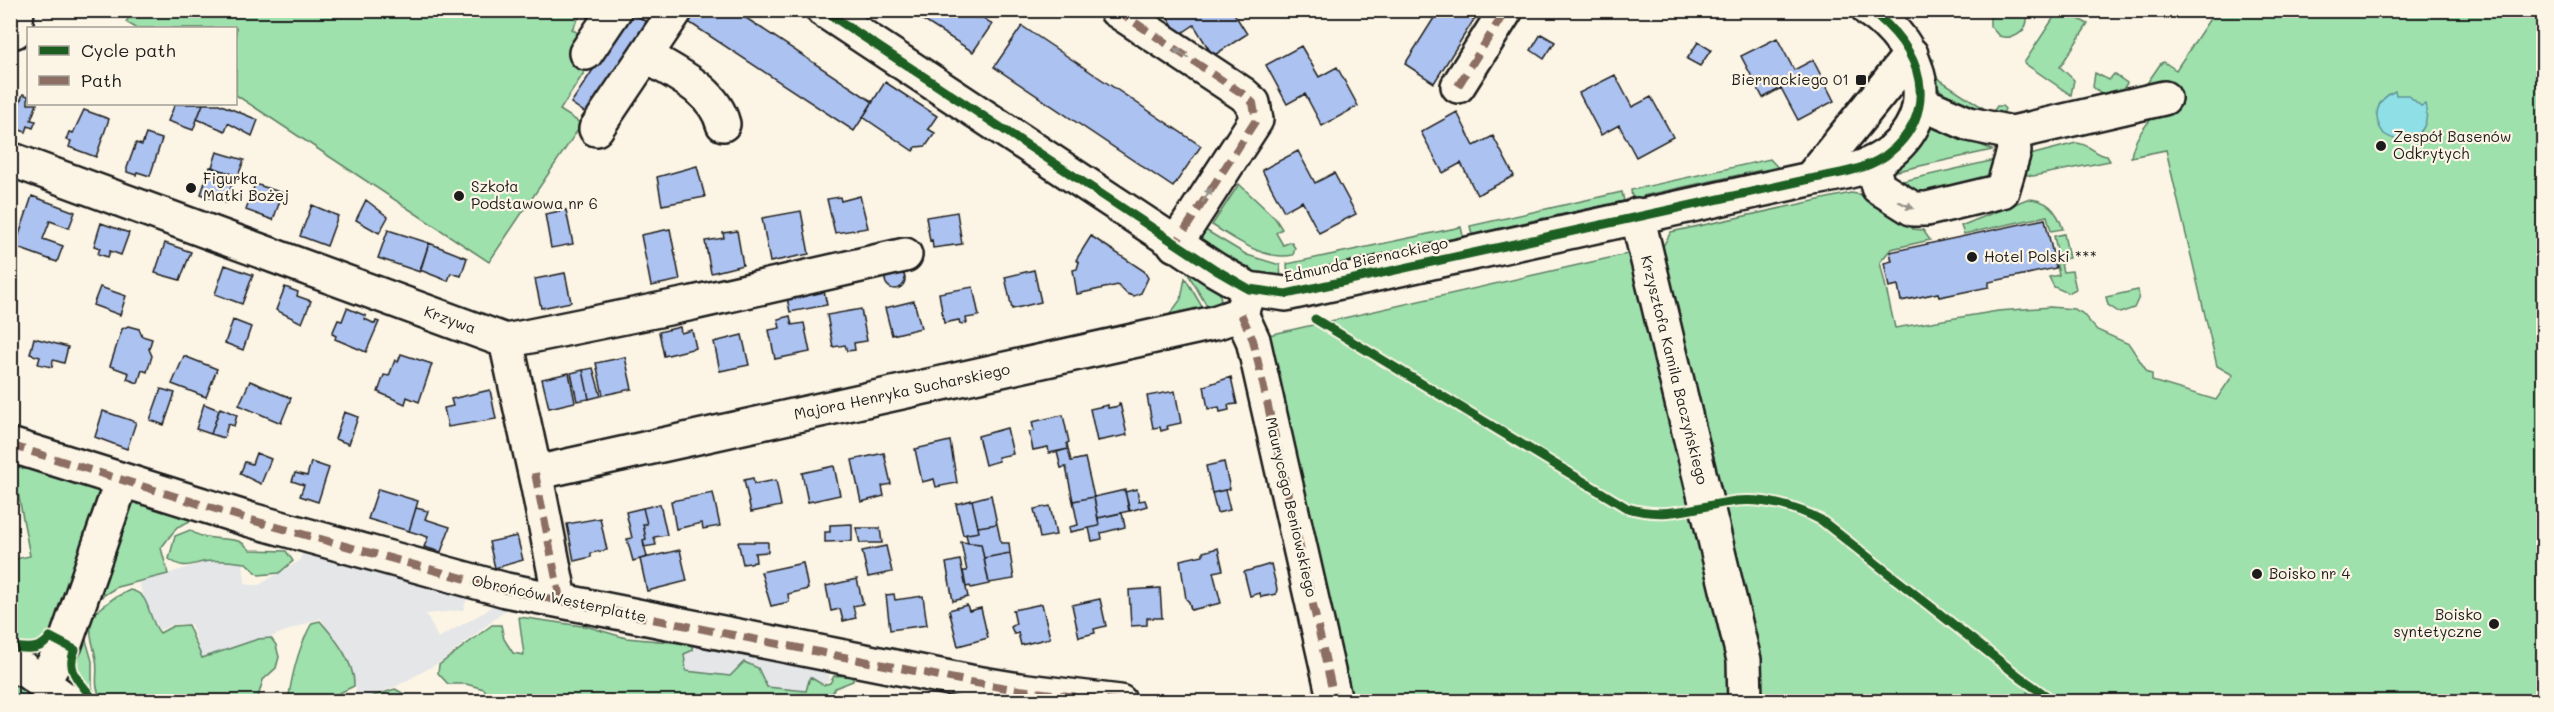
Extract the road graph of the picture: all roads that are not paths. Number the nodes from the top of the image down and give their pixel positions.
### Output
1 (615, 10) edge
2 (676, 10) edge
3 (1116, 10) edge
4 (1506, 10) edge
5 (1869, 10) edge
6 (839, 15) edge
7 (586, 53) dead end
8 (1911, 54) junction
9 (647, 56) junction
10 (1458, 86) dead end
11 (2164, 98) dead end
12 (1921, 103) junction
13 (723, 124) dead end
14 (596, 129) dead end
15 (2012, 133) junction
16 (10, 159) edge
17 (1872, 163) junction
18 (1810, 179) junction
19 (1637, 216) junction
20 (1175, 245) junction
21 (905, 255) dead end
22 (1245, 301) junction
23 (506, 341) junction
24 (10, 445) edge
25 (535, 473) junction
26 (122, 480) junction
27 (560, 599) junction
28 (10, 666) edge
29 (43, 681) junction
30 (969, 692) edge
31 (69, 702) edge
32 (1120, 702) edge
33 (1335, 702) edge
34 (1745, 702) edge

1 - 7 street
2 - 9 street
20 -> 3 street
4 - 10 street
5 - 8 street
6 - 20 street, Edmunda Biernackiego
8 - 12 street
8 - 18 street
9 - 13 street
9 - 14 street
11 - 15 street
12 - 15 street
12 - 17 street, Edmunda Biernackiego
17 -> 15 street
16 - 23 street, Krzywa
17 - 18 street, Edmunda Biernackiego
18 - 19 street, Edmunda Biernackiego
19 - 22 street, Edmunda Biernackiego
19 - 34 street, Krzysztofa Kamila Baczyńskiego
20 - 22 street, Edmunda Biernackiego
21 - 23 street
22 - 25 street, Majora Henryka Sucharskiego
22 - 33 street, Maurycego Beniowskiego
23 - 25 street
24 - 26 street, Obrońców Westerplatte
25 - 27 street
26 - 27 street, Obrońców Westerplatte
26 - 29 street
27 - 30 street, Obrońców Westerplatte
28 - 29 street
29 - 31 street
30 - 32 street, Obrońców Westerplatte

